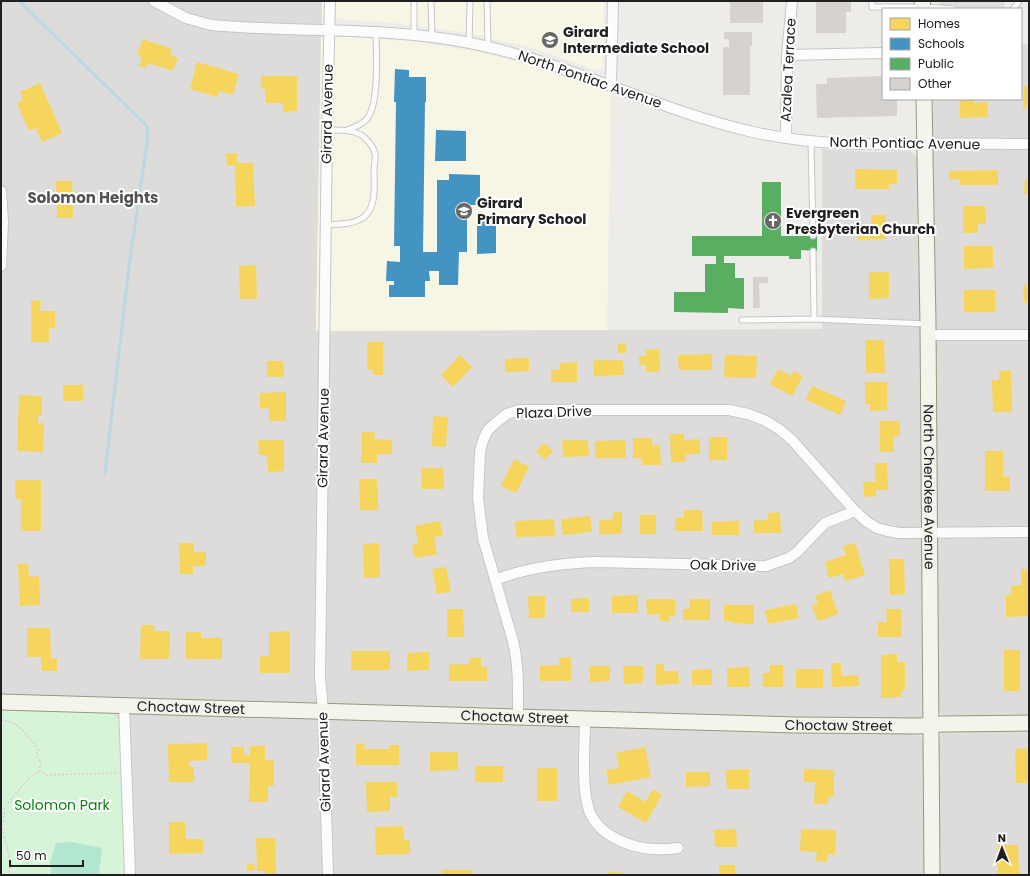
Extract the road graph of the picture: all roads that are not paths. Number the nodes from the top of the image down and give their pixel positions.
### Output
1 (154, 1) edge
2 (330, 1) edge
3 (414, 1) edge
4 (431, 1) edge
5 (470, 1) edge
6 (487, 1) edge
7 (613, 1) edge
8 (792, 1) edge
9 (872, 1) edge
10 (923, 6) edge
11 (944, 8) edge
12 (329, 30) junction
13 (376, 31) junction
14 (414, 35) junction
15 (432, 37) junction
16 (469, 43) junction
17 (488, 47) junction
18 (882, 53) edge
19 (787, 55) junction
20 (611, 85) junction
21 (924, 100) edge
22 (327, 130) junction
23 (347, 130) junction
24 (786, 138) junction
25 (811, 141) junction
26 (925, 144) junction
27 (1029, 144) edge
28 (1, 191) edge
29 (325, 225) junction
30 (813, 236) dead end
31 (813, 251) dead end
32 (1, 266) edge
33 (814, 319) junction
34 (742, 320) dead end
35 (928, 330) junction
36 (1029, 335) edge
37 (855, 511) junction
38 (930, 532) junction
39 (1029, 532) edge
40 (495, 580) junction
41 (1, 702) edge
42 (124, 705) junction
43 (323, 711) junction
44 (518, 717) junction
45 (585, 719) junction
46 (1029, 723) edge
47 (932, 725) junction
48 (678, 848) dead end
49 (130, 875) edge
50 (328, 875) edge
51 (932, 875) edge

1 - 12 street, North Pontiac Avenue
2 - 12 street, Girard Avenue
3 - 14 lane
4 - 15 lane
5 - 16 lane
6 - 17 lane
7 - 20 street
8 - 19 street, Azalea Terrace
9 - 10 lane
10 - 11 lane
12 - 13 street, North Pontiac Avenue
12 - 22 street, Girard Avenue
13 - 14 street, North Pontiac Avenue
13 - 23 lane
14 - 15 street, North Pontiac Avenue
15 - 16 street, North Pontiac Avenue
16 - 17 street, North Pontiac Avenue
17 - 20 street, North Pontiac Avenue
18 - 19 street
19 - 24 street, Azalea Terrace
20 - 24 street, North Pontiac Avenue
21 - 26 street, North Cherokee Avenue
22 - 23 lane
22 - 29 street, Girard Avenue
23 - 29 lane
24 - 25 street, North Pontiac Avenue
25 - 26 street, North Pontiac Avenue
25 - 30 lane
26 - 27 street, North Pontiac Avenue
26 - 35 street, North Cherokee Avenue
28 - 32 street
29 - 43 street, Girard Avenue
31 - 33 lane
33 - 34 lane
33 - 35 lane
35 - 36 street
35 - 38 street, North Cherokee Avenue
37 - 38 street
37 - 40 street, Oak Drive
37 - 40 street, Plaza Drive
38 - 39 street
38 - 47 street, North Cherokee Avenue
40 - 44 street, Plaza Drive
41 - 42 street, Choctaw Street
42 - 43 street, Choctaw Street
42 - 49 street
43 - 44 street, Choctaw Street
43 - 50 street, Girard Avenue
44 - 45 street, Choctaw Street
45 - 47 street, Choctaw Street
45 - 48 street
46 - 47 street, Choctaw Street
47 - 51 street, North Cherokee Avenue

